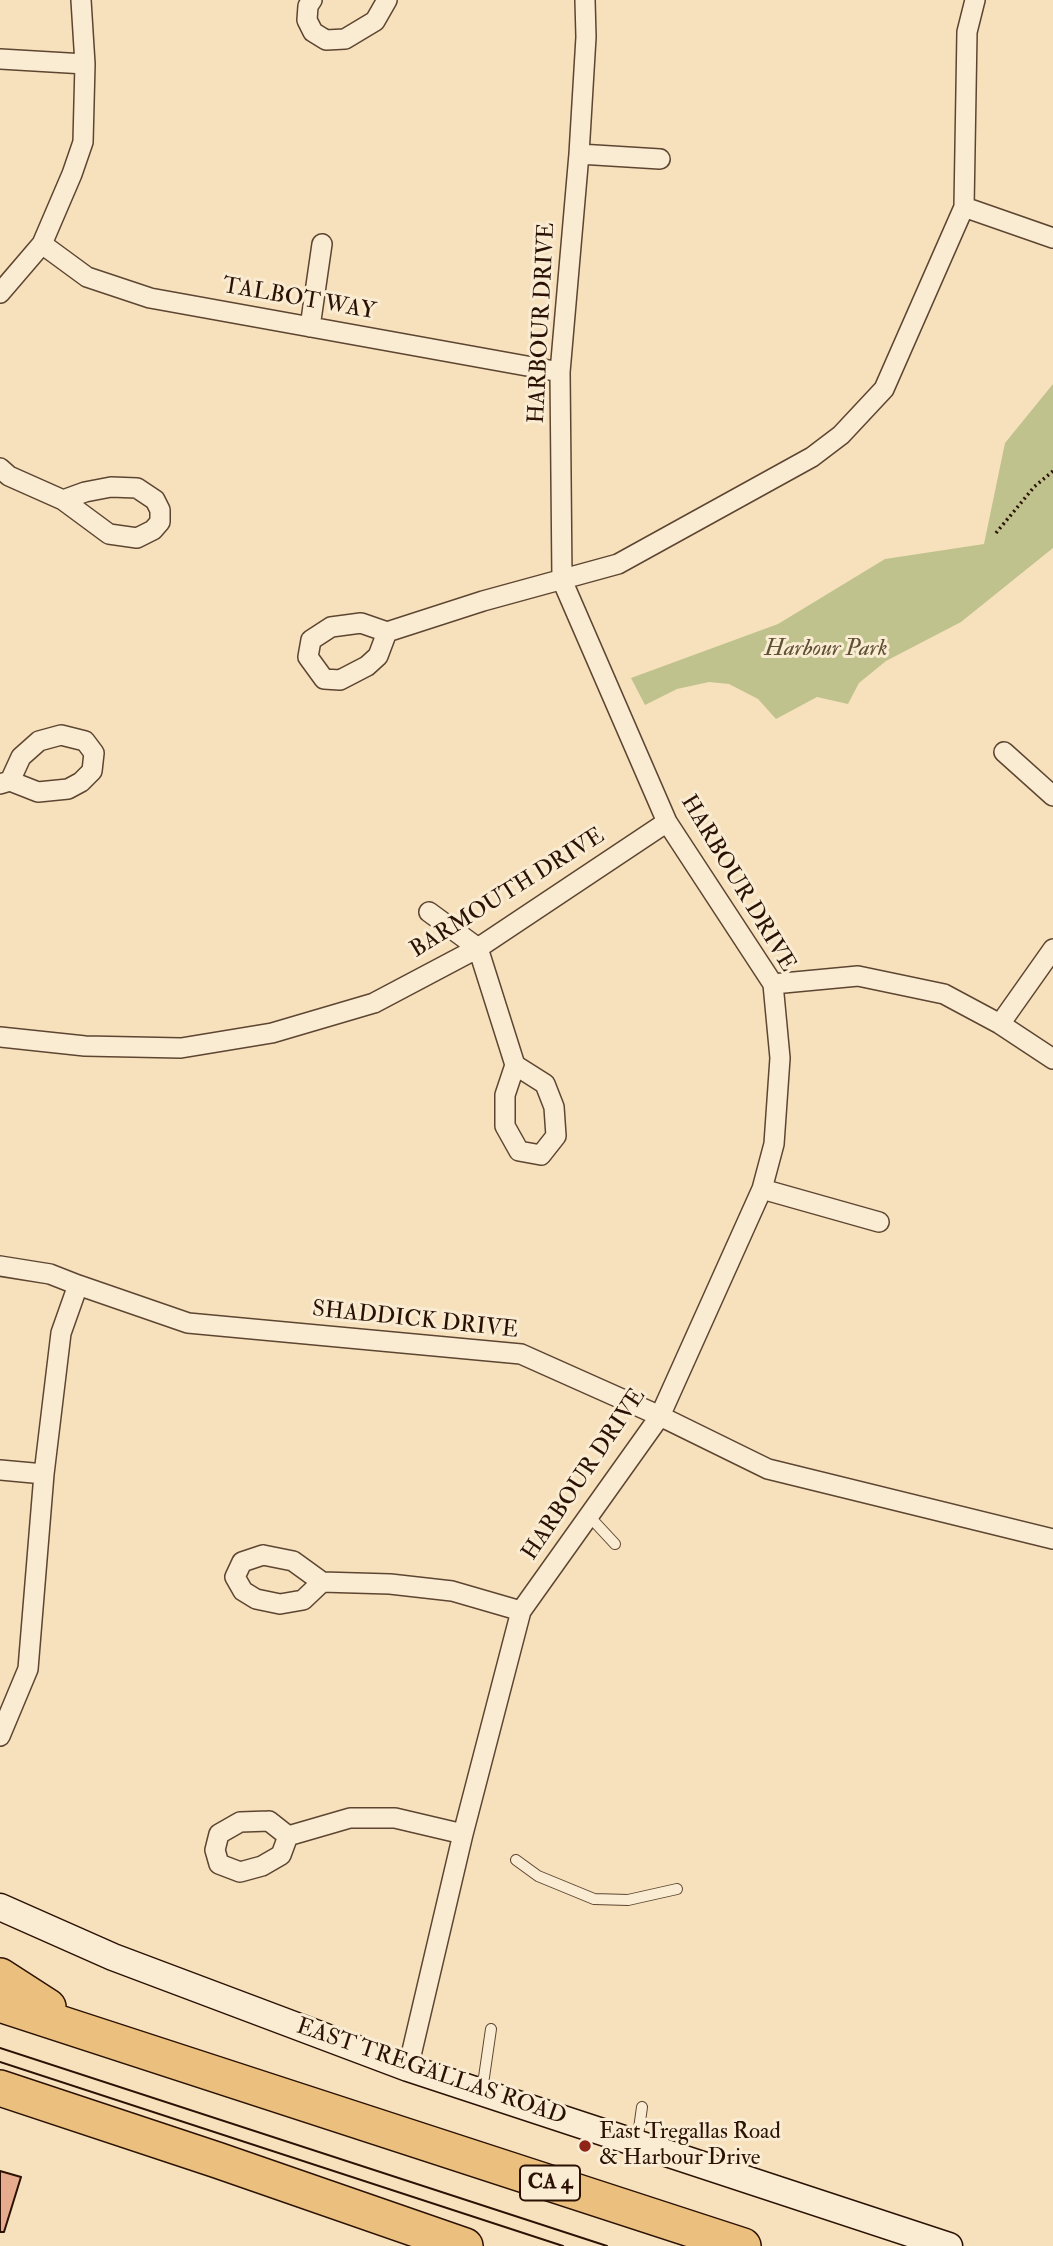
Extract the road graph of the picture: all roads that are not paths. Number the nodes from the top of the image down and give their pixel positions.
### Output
1 (81, 0) edge
2 (312, 0) edge
3 (387, 0) edge
4 (585, 0) edge
5 (975, 0) edge
6 (0, 59) edge
7 (86, 64) junction
8 (579, 155) junction
9 (660, 159) dead end
10 (964, 207) junction
11 (1053, 238) edge
12 (42, 244) junction
13 (322, 244) dead end
14 (0, 293) edge
15 (310, 327) junction
16 (560, 372) junction
17 (0, 468) edge
18 (63, 500) dead end
19 (562, 580) junction
20 (387, 632) dead end
21 (1004, 752) dead end
22 (1053, 796) edge
23 (667, 822) junction
24 (429, 912) dead end
25 (478, 948) junction
26 (1053, 949) edge
27 (773, 984) junction
28 (1000, 1024) junction
29 (0, 1037) edge
30 (1053, 1059) edge
31 (515, 1065) dead end
32 (762, 1189) junction
33 (879, 1222) dead end
34 (0, 1266) edge
35 (78, 1285) junction
36 (660, 1416) junction
37 (0, 1470) edge
38 (44, 1474) junction
39 (589, 1516) junction
40 (1053, 1539) edge
41 (615, 1544) dead end
42 (323, 1582) dead end
43 (521, 1611) junction
44 (0, 1736) edge
45 (463, 1834) junction
46 (288, 1836) dead end
47 (516, 1860) dead end
48 (677, 1889) dead end
49 (0, 1907) edge
50 (0, 1976) edge
51 (0, 2004) edge
52 (491, 2029) dead end
53 (93, 2035) junction
54 (408, 2068) junction
55 (0, 2088) edge
56 (482, 2093) junction
57 (642, 2107) dead end
58 (0, 2109) edge
59 (637, 2144) junction
60 (217, 2160) junction
61 (465, 2246) edge
62 (743, 2246) edge
63 (949, 2246) edge

1 - 7 street
2 - 3 street
4 - 8 street, HARBOUR DRIVE
5 - 10 street
6 - 7 street
7 - 12 street
8 - 9 street
8 - 16 street, HARBOUR DRIVE
10 - 11 street
10 - 19 street
12 - 14 street
12 - 15 street, TALBOT WAY
13 - 15 street
15 - 16 street, TALBOT WAY
16 - 19 street, HARBOUR DRIVE
17 - 18 street
19 - 20 street
19 - 23 street, HARBOUR DRIVE
21 - 22 street
23 - 25 street, BARMOUTH DRIVE
23 - 27 street, HARBOUR DRIVE
24 - 25 street
25 - 29 street, BARMOUTH DRIVE
25 - 31 street
26 - 28 street
27 - 28 street
27 - 32 street, HARBOUR DRIVE
28 - 30 street
32 - 33 street
32 - 36 street, HARBOUR DRIVE
34 - 35 street, SHADDICK DRIVE
35 - 36 street, SHADDICK DRIVE
35 - 38 street
36 - 39 street, HARBOUR DRIVE
36 - 40 street, SHADDICK DRIVE
37 - 38 street
38 - 44 street
39 - 41 lane
39 - 43 street, HARBOUR DRIVE
42 - 43 street
43 - 45 street, HARBOUR DRIVE
45 - 46 street
45 - 54 street, HARBOUR DRIVE
47 - 48 lane
49 - 54 street, EAST TREGALLAS ROAD
50 - 53 highway
51 - 53 highway, CA 4
52 - 56 lane
53 - 62 highway, CA 4
54 - 56 street, EAST TREGALLAS ROAD
55 - 60 highway
56 - 59 street, EAST TREGALLAS ROAD
57 - 59 lane
58 - 60 highway
59 - 63 street, EAST TREGALLAS ROAD
60 - 61 highway

